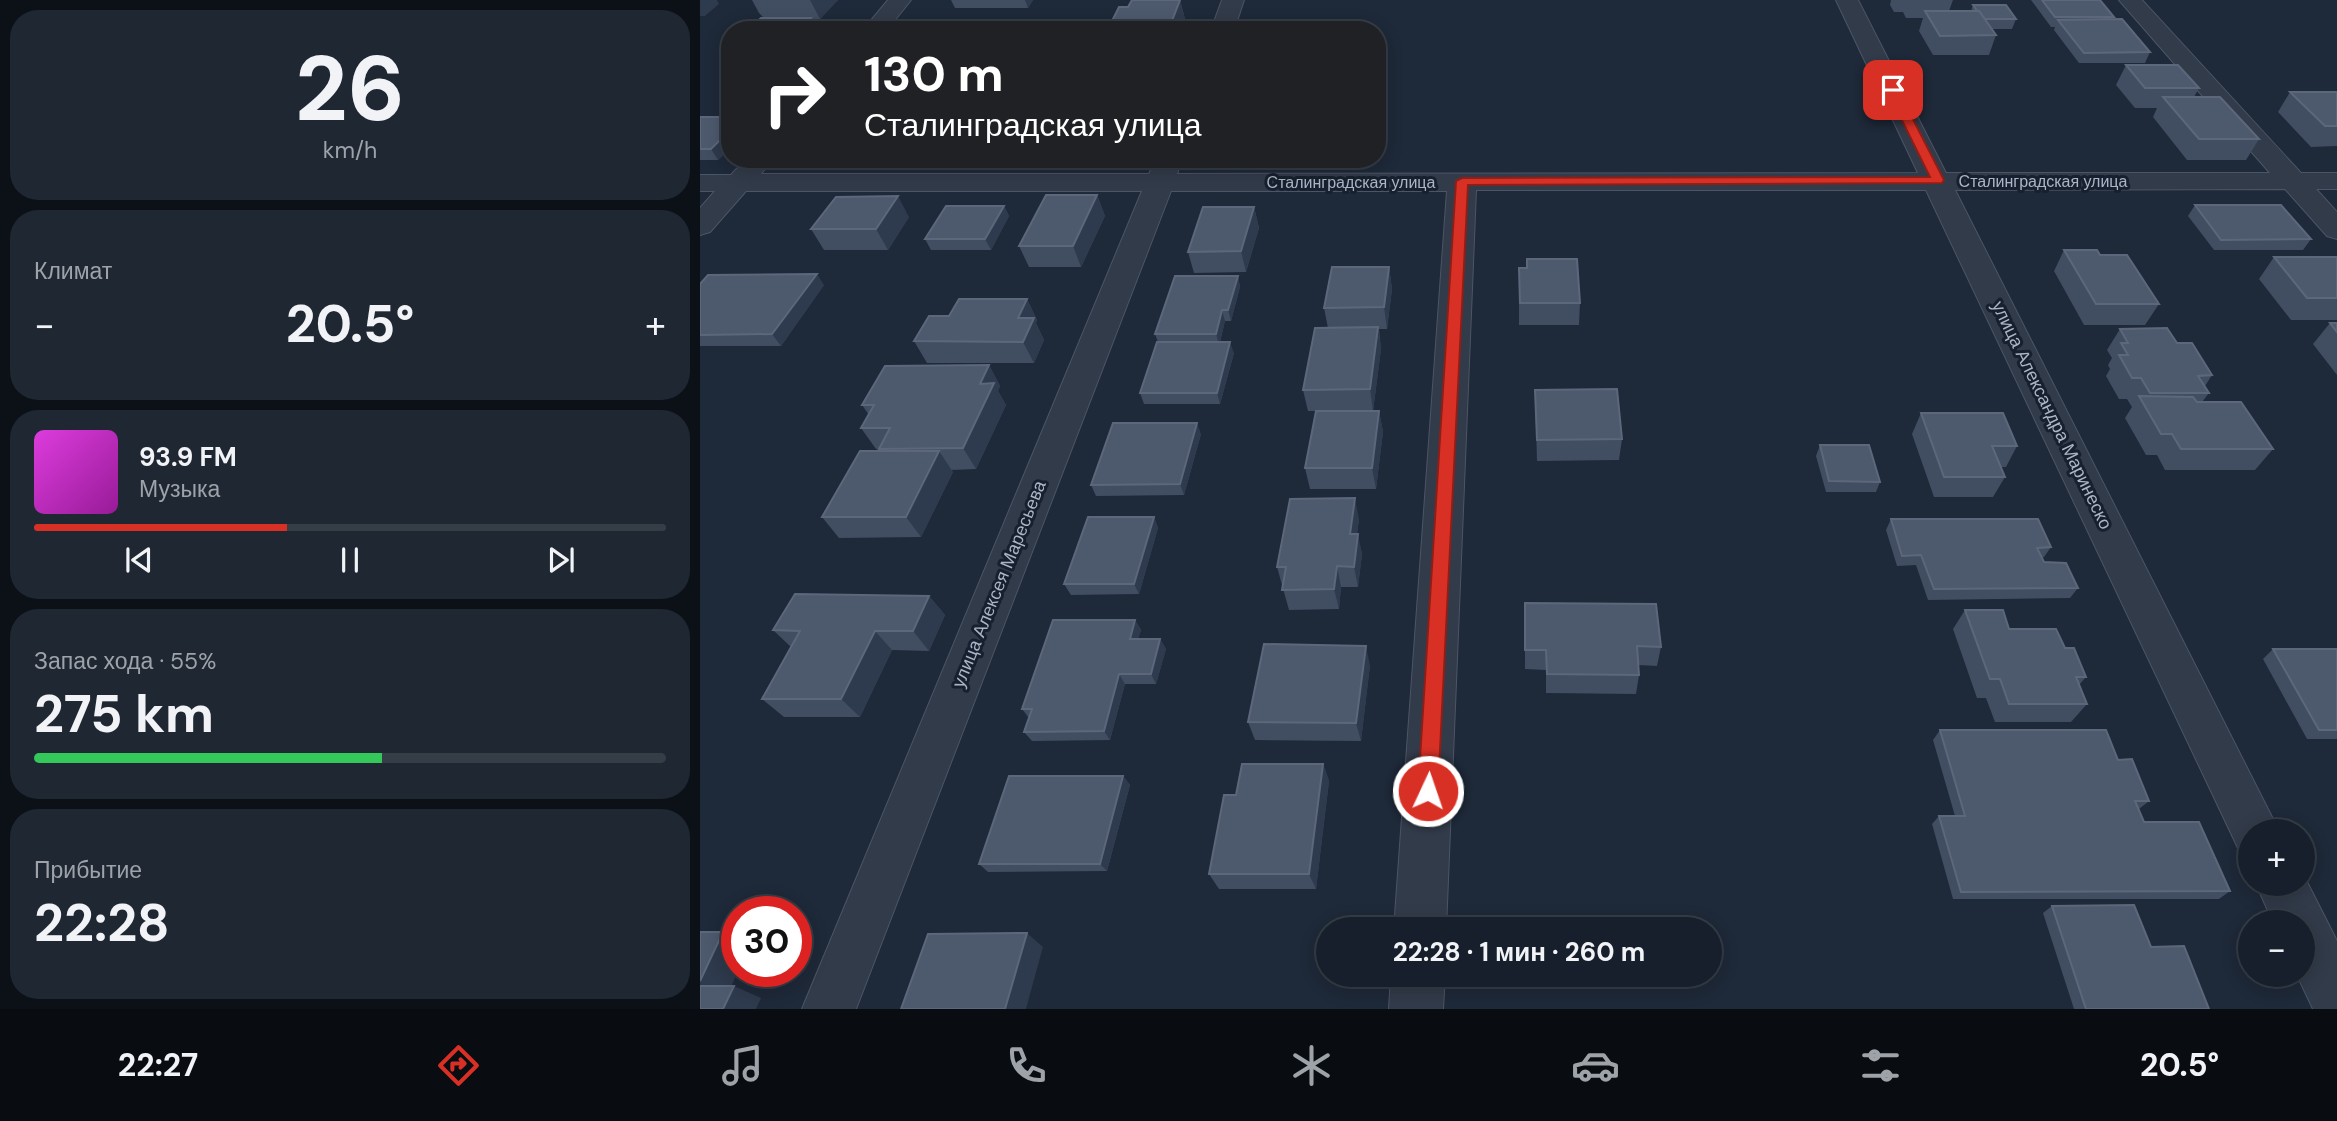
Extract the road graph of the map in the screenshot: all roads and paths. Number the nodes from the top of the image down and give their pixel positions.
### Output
1 (900, 0) edge
2 (1233, 0) edge
3 (1847, 0) edge
4 (2130, 0) edge
5 (882, 21) edge
6 (1225, 21) edge
7 (751, 168) edge
8 (1165, 170) edge
9 (1938, 180) junction
10 (1462, 181) junction
11 (2294, 181) junction
12 (2337, 181) edge
13 (700, 183) edge
14 (738, 183) junction
15 (700, 226) edge
16 (2337, 230) edge
17 (2249, 819) edge
18 (1421, 917) edge
19 (2315, 954) edge
20 (1417, 987) edge
21 (2337, 999) edge
22 (829, 1009) edge
23 (1416, 1009) edge

1 - 5 street
2 - 6 street
3 - 9 street, улица Александра Маринеско
4 - 11 street
7 - 14 street
8 - 10 street, Сталинградская улица
8 - 14 street, Сталинградская улица
8 - 22 street, улица Алексея Маресьева
9 - 10 street, Сталинградская улица
9 - 11 street, Сталинградская улица
9 - 17 street, улица Александра Маринеско
10 - 18 street
11 - 12 street, Сталинградская улица
11 - 16 street
13 - 14 street, Сталинградская улица
14 - 15 street
19 - 21 street
20 - 23 street

